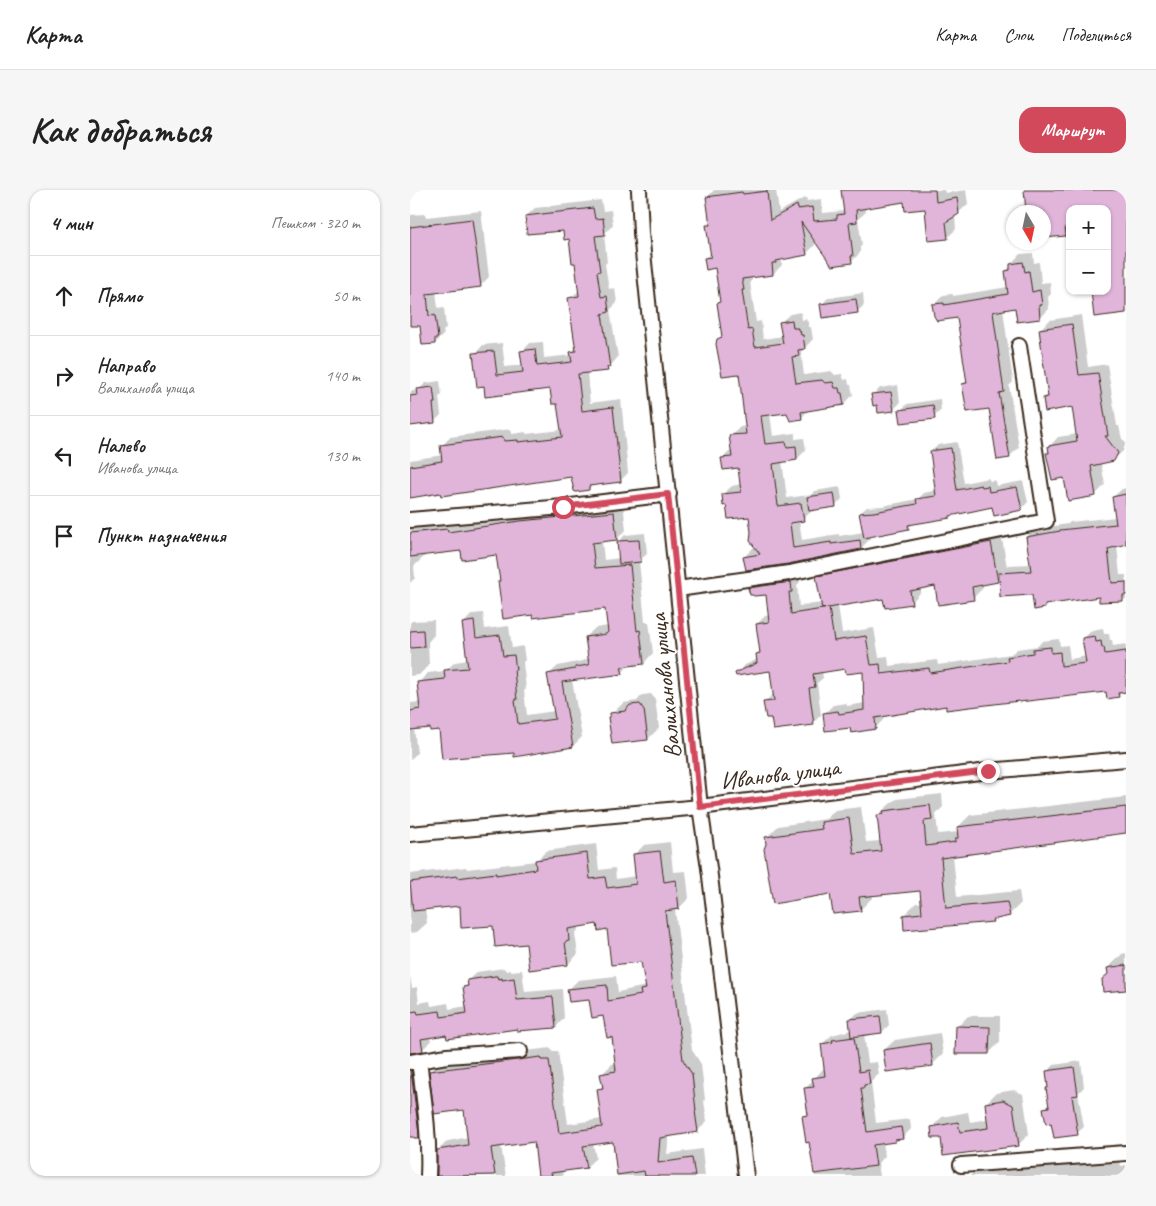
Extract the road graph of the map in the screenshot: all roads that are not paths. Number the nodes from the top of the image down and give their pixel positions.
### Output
1 (639, 190) edge
2 (1019, 346) dead end
3 (668, 494) junction
4 (410, 520) edge
5 (678, 589) junction
6 (1126, 759) edge
7 (700, 807) junction
8 (410, 834) edge
9 (520, 1050) dead end
10 (414, 1062) edge
11 (1126, 1153) edge
12 (961, 1165) dead end
13 (428, 1176) edge
14 (746, 1176) edge

1 - 3 street, Валиханова улица
2 - 5 street
3 - 4 street
3 - 5 street, Валиханова улица
5 - 7 street, Валиханова улица
6 - 7 street, Иванова улица
7 - 8 street, Иванова улица
7 - 14 street, Валиханова улица
9 - 10 street
10 - 13 street
11 - 12 street

